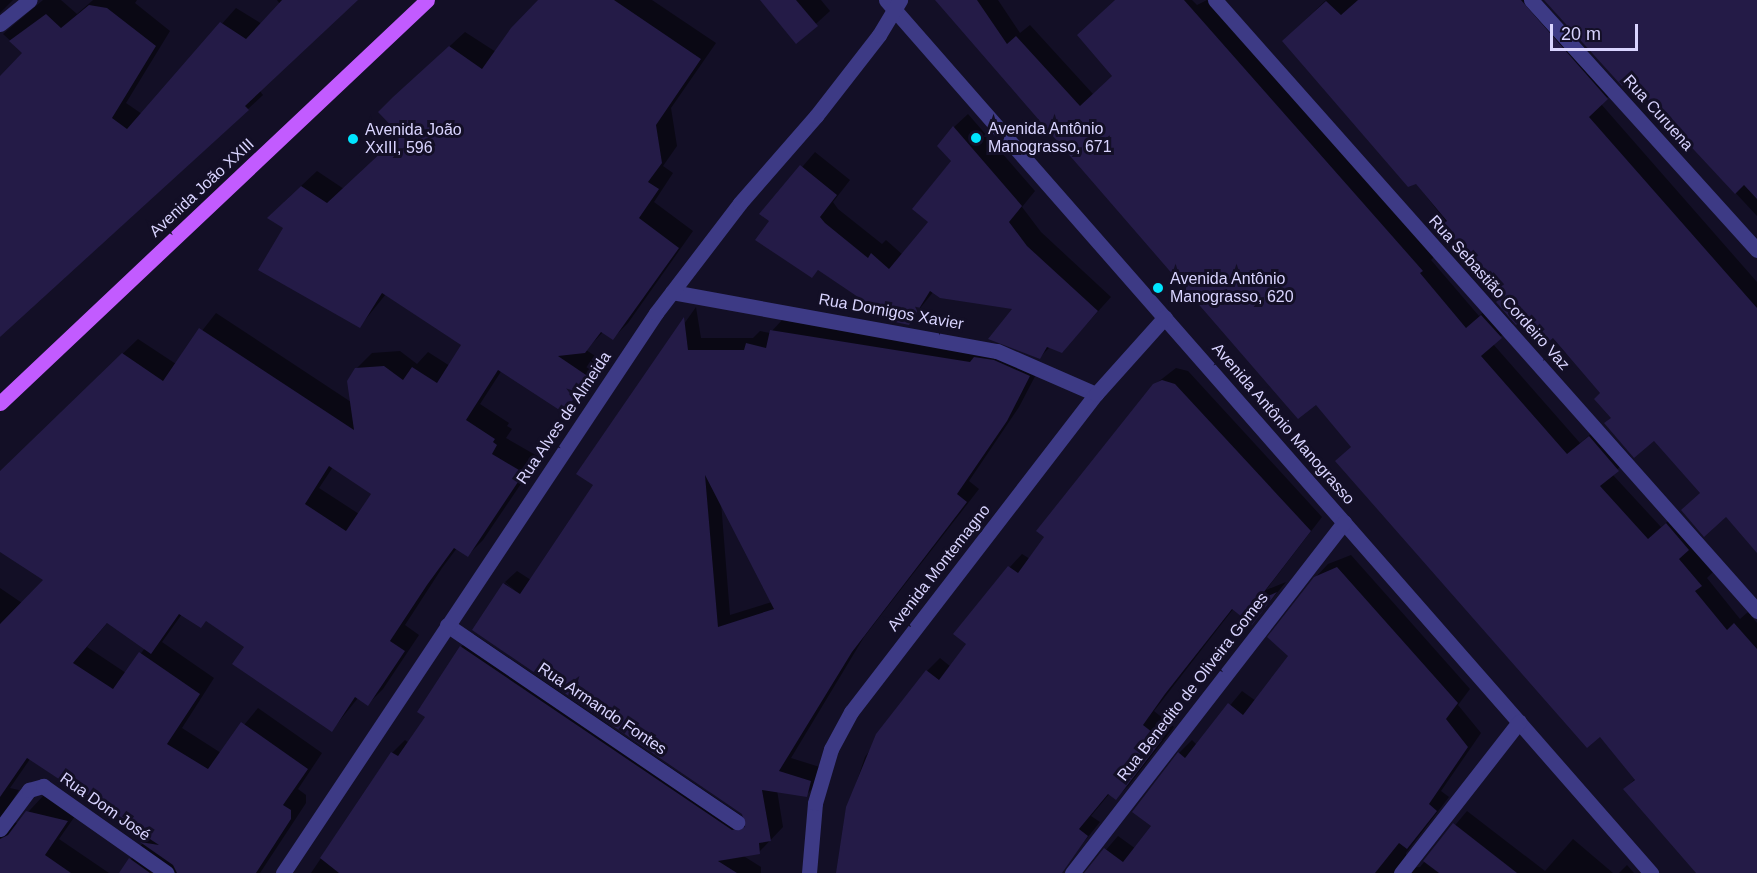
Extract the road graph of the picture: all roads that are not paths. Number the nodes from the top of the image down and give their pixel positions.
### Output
1 (30, 0) edge
2 (428, 0) edge
3 (1215, 0) edge
4 (1531, 0) edge
5 (893, 3) edge
6 (0, 24) edge
7 (1757, 250) edge
8 (672, 292) junction
9 (1165, 317) junction
10 (1096, 394) junction
11 (0, 403) edge
12 (1344, 522) junction
13 (1757, 611) edge
14 (447, 625) junction
15 (1519, 722) junction
16 (737, 822) dead end
17 (0, 829) edge
18 (167, 873) edge
19 (283, 873) edge
20 (808, 873) edge
21 (1072, 873) edge
22 (1401, 873) edge
23 (1651, 873) edge

1 - 6 street
2 - 11 main road, Avenida João XXIII
3 - 13 street, Rua Sebastião Cordeiro Vaz
4 - 7 street, Rua Curuena
5 - 8 street, Rua Alves de Almeida
5 - 9 street, Avenida Antônio Manograsso
8 - 10 street, Rua Domigos Xavier
8 - 14 street, Rua Alves de Almeida
9 - 10 street, Avenida Montemagno
9 - 12 street, Avenida Antônio Manograsso
10 - 20 street, Avenida Montemagno
12 - 15 street, Avenida Antônio Manograsso
12 - 21 street, Rua Benedito de Oliveira Gomes
14 - 16 street, Rua Armando Fontes
14 - 19 street, Rua Alves de Almeida
15 - 22 street
15 - 23 street, Avenida Antônio Manograsso
17 - 18 street, Rua Dom José

